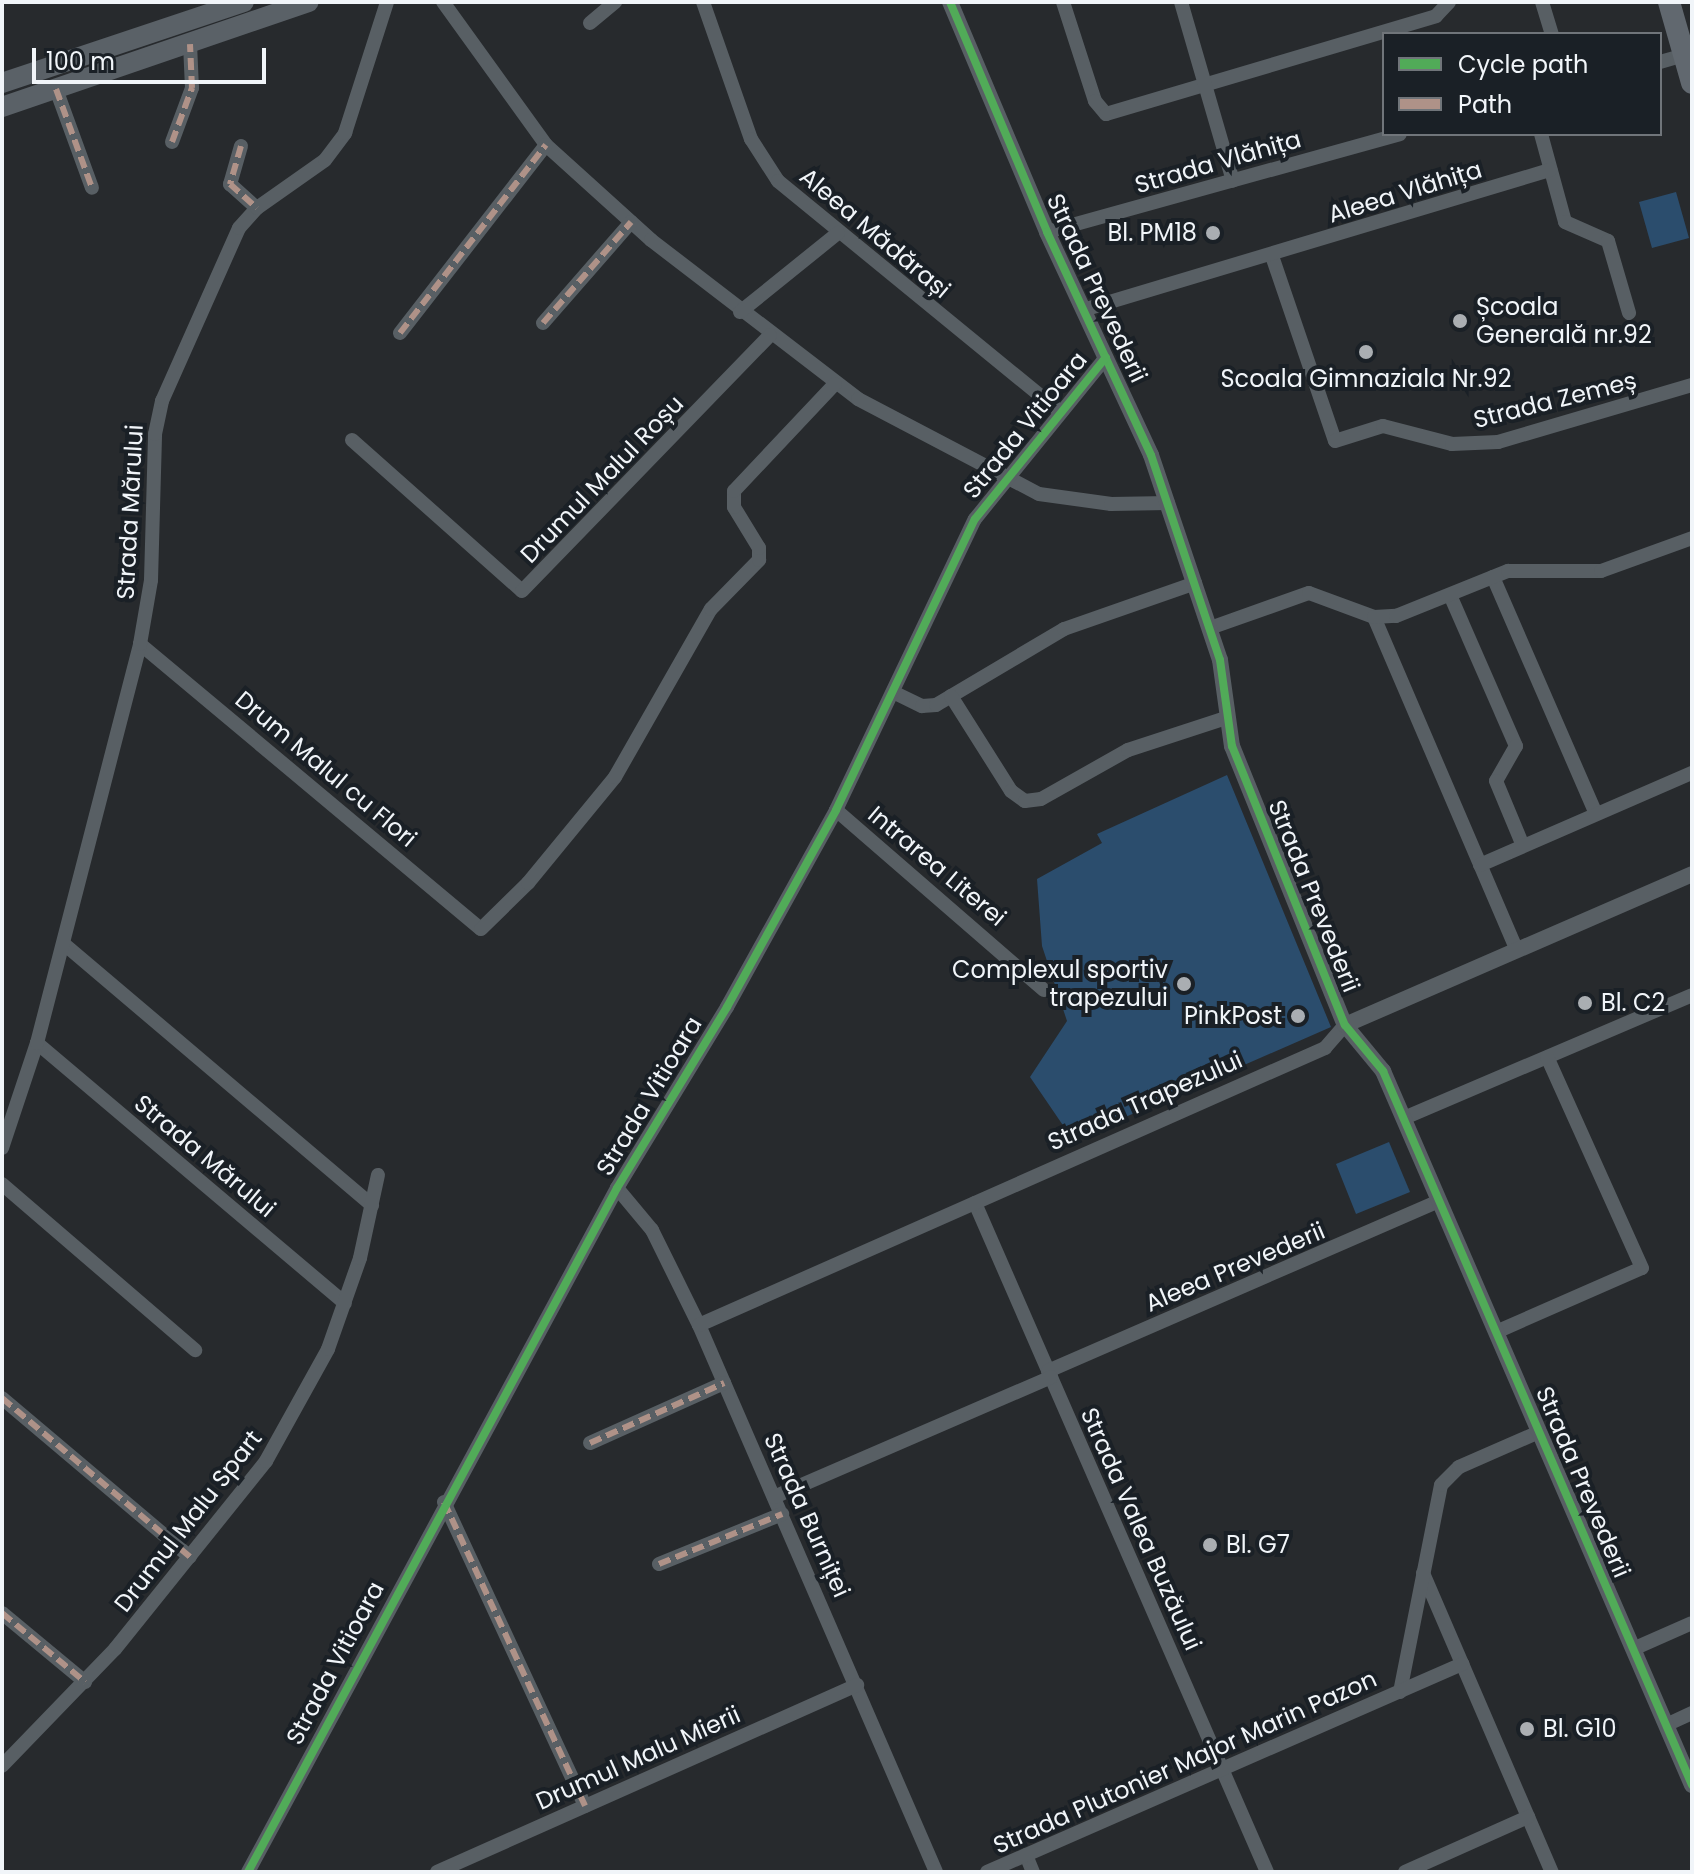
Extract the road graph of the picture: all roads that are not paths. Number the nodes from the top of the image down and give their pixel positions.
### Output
1 (244, 2) edge
2 (308, 2) edge
3 (387, 2) edge
4 (443, 2) edge
5 (615, 2) edge
6 (703, 2) edge
7 (950, 2) edge
8 (1063, 2) edge
9 (1181, 2) edge
10 (1449, 2) edge
11 (1542, 2) edge
12 (1669, 2) edge
13 (590, 23) dead end
14 (1384, 32) edge
15 (1551, 32) edge
16 (1382, 33) edge
17 (190, 44) junction
18 (1684, 55) junction
19 (1662, 61) edge
20 (2, 83) edge
21 (1692, 83) edge
22 (1206, 87) junction
23 (56, 89) junction
24 (2, 107) edge
25 (1393, 136) edge
26 (1542, 136) edge
27 (172, 142) dead end
28 (546, 145) junction
29 (241, 146) dead end
30 (1550, 170) junction
31 (1233, 181) junction
32 (92, 188) dead end
33 (257, 208) junction
34 (631, 222) junction
35 (1047, 232) junction
36 (838, 233) junction
37 (1272, 256) junction
38 (1083, 310) junction
39 (740, 312) junction
40 (1629, 313) dead end
41 (543, 323) dead end
42 (400, 333) dead end
43 (770, 335) junction
44 (1106, 357) junction
45 (835, 384) junction
46 (1692, 385) edge
47 (1059, 411) junction
48 (352, 440) dead end
49 (1006, 476) junction
50 (1168, 503) junction
51 (1692, 538) edge
52 (1493, 577) junction
53 (1195, 583) junction
54 (1450, 595) junction
55 (1374, 617) junction
56 (1210, 628) junction
57 (140, 644) junction
58 (895, 693) junction
59 (951, 696) junction
60 (1226, 718) junction
61 (1692, 773) edge
62 (836, 810) junction
63 (1596, 814) junction
64 (1523, 846) junction
65 (1480, 865) junction
66 (1692, 874) edge
67 (64, 944) junction
68 (1517, 950) junction
69 (1044, 990) dead end
70 (1692, 995) edge
71 (1345, 1025) junction
72 (37, 1043) junction
73 (1547, 1057) junction
74 (1404, 1118) junction
75 (2, 1148) edge
76 (378, 1175) dead end
77 (2, 1184) edge
78 (617, 1188) junction
79 (1439, 1201) junction
80 (975, 1203) junction
81 (372, 1205) junction
82 (345, 1303) junction
83 (699, 1325) junction
84 (1496, 1332) junction
85 (195, 1350) dead end
86 (1050, 1374) junction
87 (724, 1383) junction
88 (2, 1398) edge
89 (1539, 1432) junction
90 (590, 1443) dead end
91 (774, 1497) junction
92 (444, 1502) junction
93 (782, 1514) junction
94 (190, 1557) junction
95 (659, 1564) dead end
96 (1423, 1573) junction
97 (2, 1613) edge
98 (1692, 1623) edge
99 (1633, 1649) junction
100 (1462, 1664) junction
101 (85, 1682) junction
102 (857, 1685) junction
103 (1400, 1692) junction
104 (1692, 1713) edge
105 (1666, 1725) junction
106 (2, 1766) edge
107 (1222, 1769) junction
108 (1692, 1785) edge
109 (585, 1806) junction
110 (1528, 1817) junction
111 (1026, 1855) junction
112 (248, 1872) edge
113 (437, 1872) edge
114 (936, 1872) edge
115 (987, 1872) edge
116 (1033, 1872) edge
117 (1267, 1872) edge
118 (1405, 1872) edge
119 (1552, 1872) edge

1 - 20 main road
2 - 17 main road
3 - 33 street, Strada Mărului
4 - 28 street
5 - 13 street
6 - 36 street, Aleea Mădărași
7 - 35 street, Strada Prevederii
8 - 22 street
9 - 22 street
10 - 14 street
11 - 15 street
12 - 18 main road
16 - 22 street
17 - 23 main road
17 - 27 street
18 - 19 street
18 - 21 main road
22 - 31 street
23 - 24 main road
23 - 32 street
25 - 31 street, Strada Vlăhița
26 - 30 street
28 - 34 street
28 - 42 street
29 - 33 street
30 - 37 street, Aleea Vlăhița
30 - 40 street
31 - 35 street, Strada Vlăhița
33 - 57 street, Strada Mărului
34 - 39 street
34 - 41 street
35 - 38 street, Strada Prevederii
36 - 39 street
36 - 47 street, Aleea Mădărași
37 - 38 street, Aleea Vlăhița
37 - 46 street, Strada Zemeș
38 - 44 street, Strada Prevederii
39 - 43 street
43 - 45 street
43 - 48 street, Drumul Malul Roșu
44 - 47 street, Strada Vitioara
44 - 50 street, Strada Prevederii
45 - 49 street
45 - 57 street, Drum Malul cu Flori
47 - 49 street, Strada Vitioara
49 - 50 street
49 - 58 street, Strada Vitioara
50 - 53 street, Strada Prevederii
51 - 52 street
52 - 54 street
52 - 63 street
53 - 56 street, Strada Prevederii
53 - 59 street
54 - 55 street
54 - 64 street
55 - 56 street
55 - 65 street
56 - 60 street, Strada Prevederii
57 - 67 street, Strada Mărului
58 - 59 street
58 - 62 street, Strada Vitioara
59 - 60 street
60 - 71 street, Strada Prevederii
61 - 63 street
62 - 69 street, Intrarea Literei
62 - 78 street, Strada Vitioara
63 - 64 street
64 - 65 street
65 - 68 street
66 - 68 street, Strada Trapezului
67 - 72 street, Strada Mărului
67 - 81 street
68 - 71 street, Strada Trapezului
70 - 73 street
71 - 74 street, Strada Prevederii
71 - 80 street, Strada Trapezului
72 - 75 street, Strada Mărului
72 - 82 street, Strada Mărului
73 - 74 street
73 - 84 street
74 - 79 street, Strada Prevederii
76 - 81 street, Drumul Malu Spart
77 - 85 street
78 - 83 street, Strada Burniței
78 - 92 street, Strada Vitioara
79 - 84 street, Strada Prevederii
79 - 86 street, Aleea Prevederii
80 - 83 street, Strada Trapezului
80 - 86 street, Strada Valea Buzăului
81 - 82 street, Drumul Malu Spart
82 - 94 street, Drumul Malu Spart
83 - 87 street, Strada Burniței
84 - 89 street, Strada Prevederii
86 - 91 street, Aleea Prevederii
86 - 107 street, Strada Valea Buzăului
87 - 90 street
87 - 91 street, Strada Burniței
88 - 94 street
89 - 96 street, Strada Plutonier Major Marin Pazon
89 - 99 street, Strada Prevederii
91 - 93 street, Strada Burniței
92 - 109 street
92 - 112 street, Strada Vitioara
93 - 95 street
93 - 102 street, Strada Burniței
94 - 101 street, Drumul Malu Spart
96 - 100 street
96 - 103 street, Strada Plutonier Major Marin Pazon
97 - 101 street
98 - 99 street
99 - 105 street, Strada Prevederii
100 - 103 street, Strada Plutonier Major Marin Pazon
100 - 110 street
101 - 106 street, Drumul Malu Spart
102 - 109 street, Drumul Malu Mierii
102 - 114 street, Strada Burniței
103 - 107 street, Strada Plutonier Major Marin Pazon
104 - 105 street
105 - 108 street, Strada Prevederii
107 - 111 street, Strada Plutonier Major Marin Pazon
107 - 117 street, Strada Valea Buzăului
109 - 113 street, Drumul Malu Mierii
110 - 118 street
110 - 119 street
111 - 115 street, Strada Plutonier Major Marin Pazon
111 - 116 street

